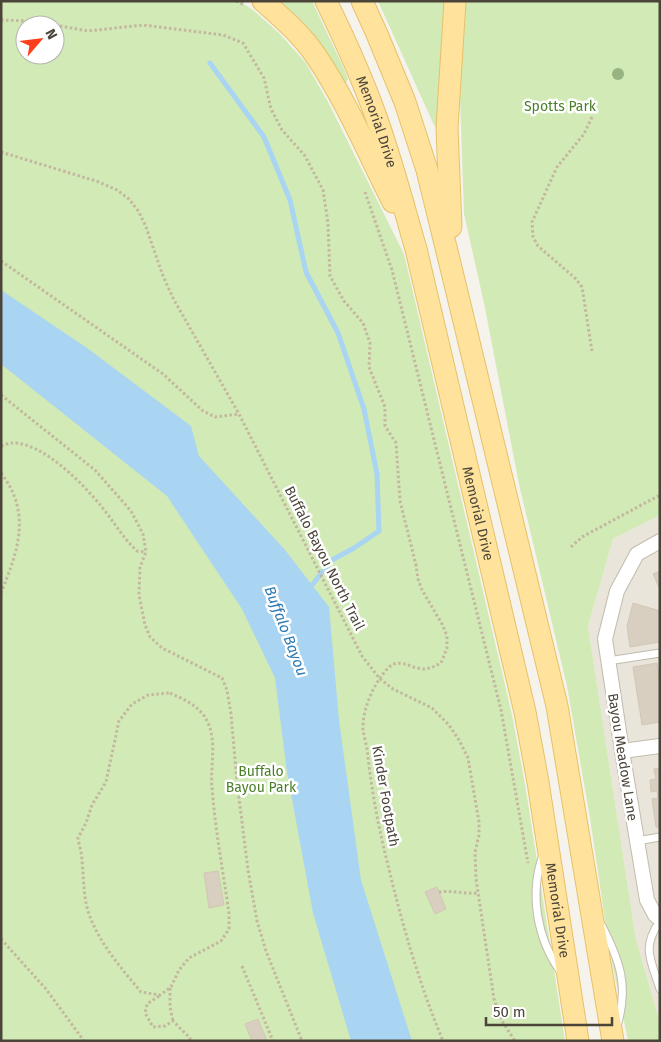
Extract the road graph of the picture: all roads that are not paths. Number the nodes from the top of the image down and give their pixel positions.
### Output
1 (326, 1) edge
2 (362, 1) edge
3 (455, 1) edge
4 (254, 3) edge
5 (416, 250) junction
6 (454, 280) junction
7 (660, 541) edge
8 (660, 653) edge
9 (608, 661) junction
10 (660, 746) edge
11 (622, 752) junction
12 (660, 838) edge
13 (637, 841) junction
14 (660, 920) edge
15 (660, 989) edge
16 (578, 1041) edge
17 (613, 1041) edge

1 - 5 main road, Memorial Drive
2 - 6 main road
3 - 6 main road
4 - 5 main road
5 - 16 main road, Memorial Drive
6 - 17 main road
7 - 9 street, Bayou Meadow Lane
8 - 9 lane
9 - 11 street, Bayou Meadow Lane
10 - 11 street
11 - 13 street, Bayou Meadow Lane
12 - 13 lane
13 - 14 street, Bayou Meadow Lane
14 - 15 lane

